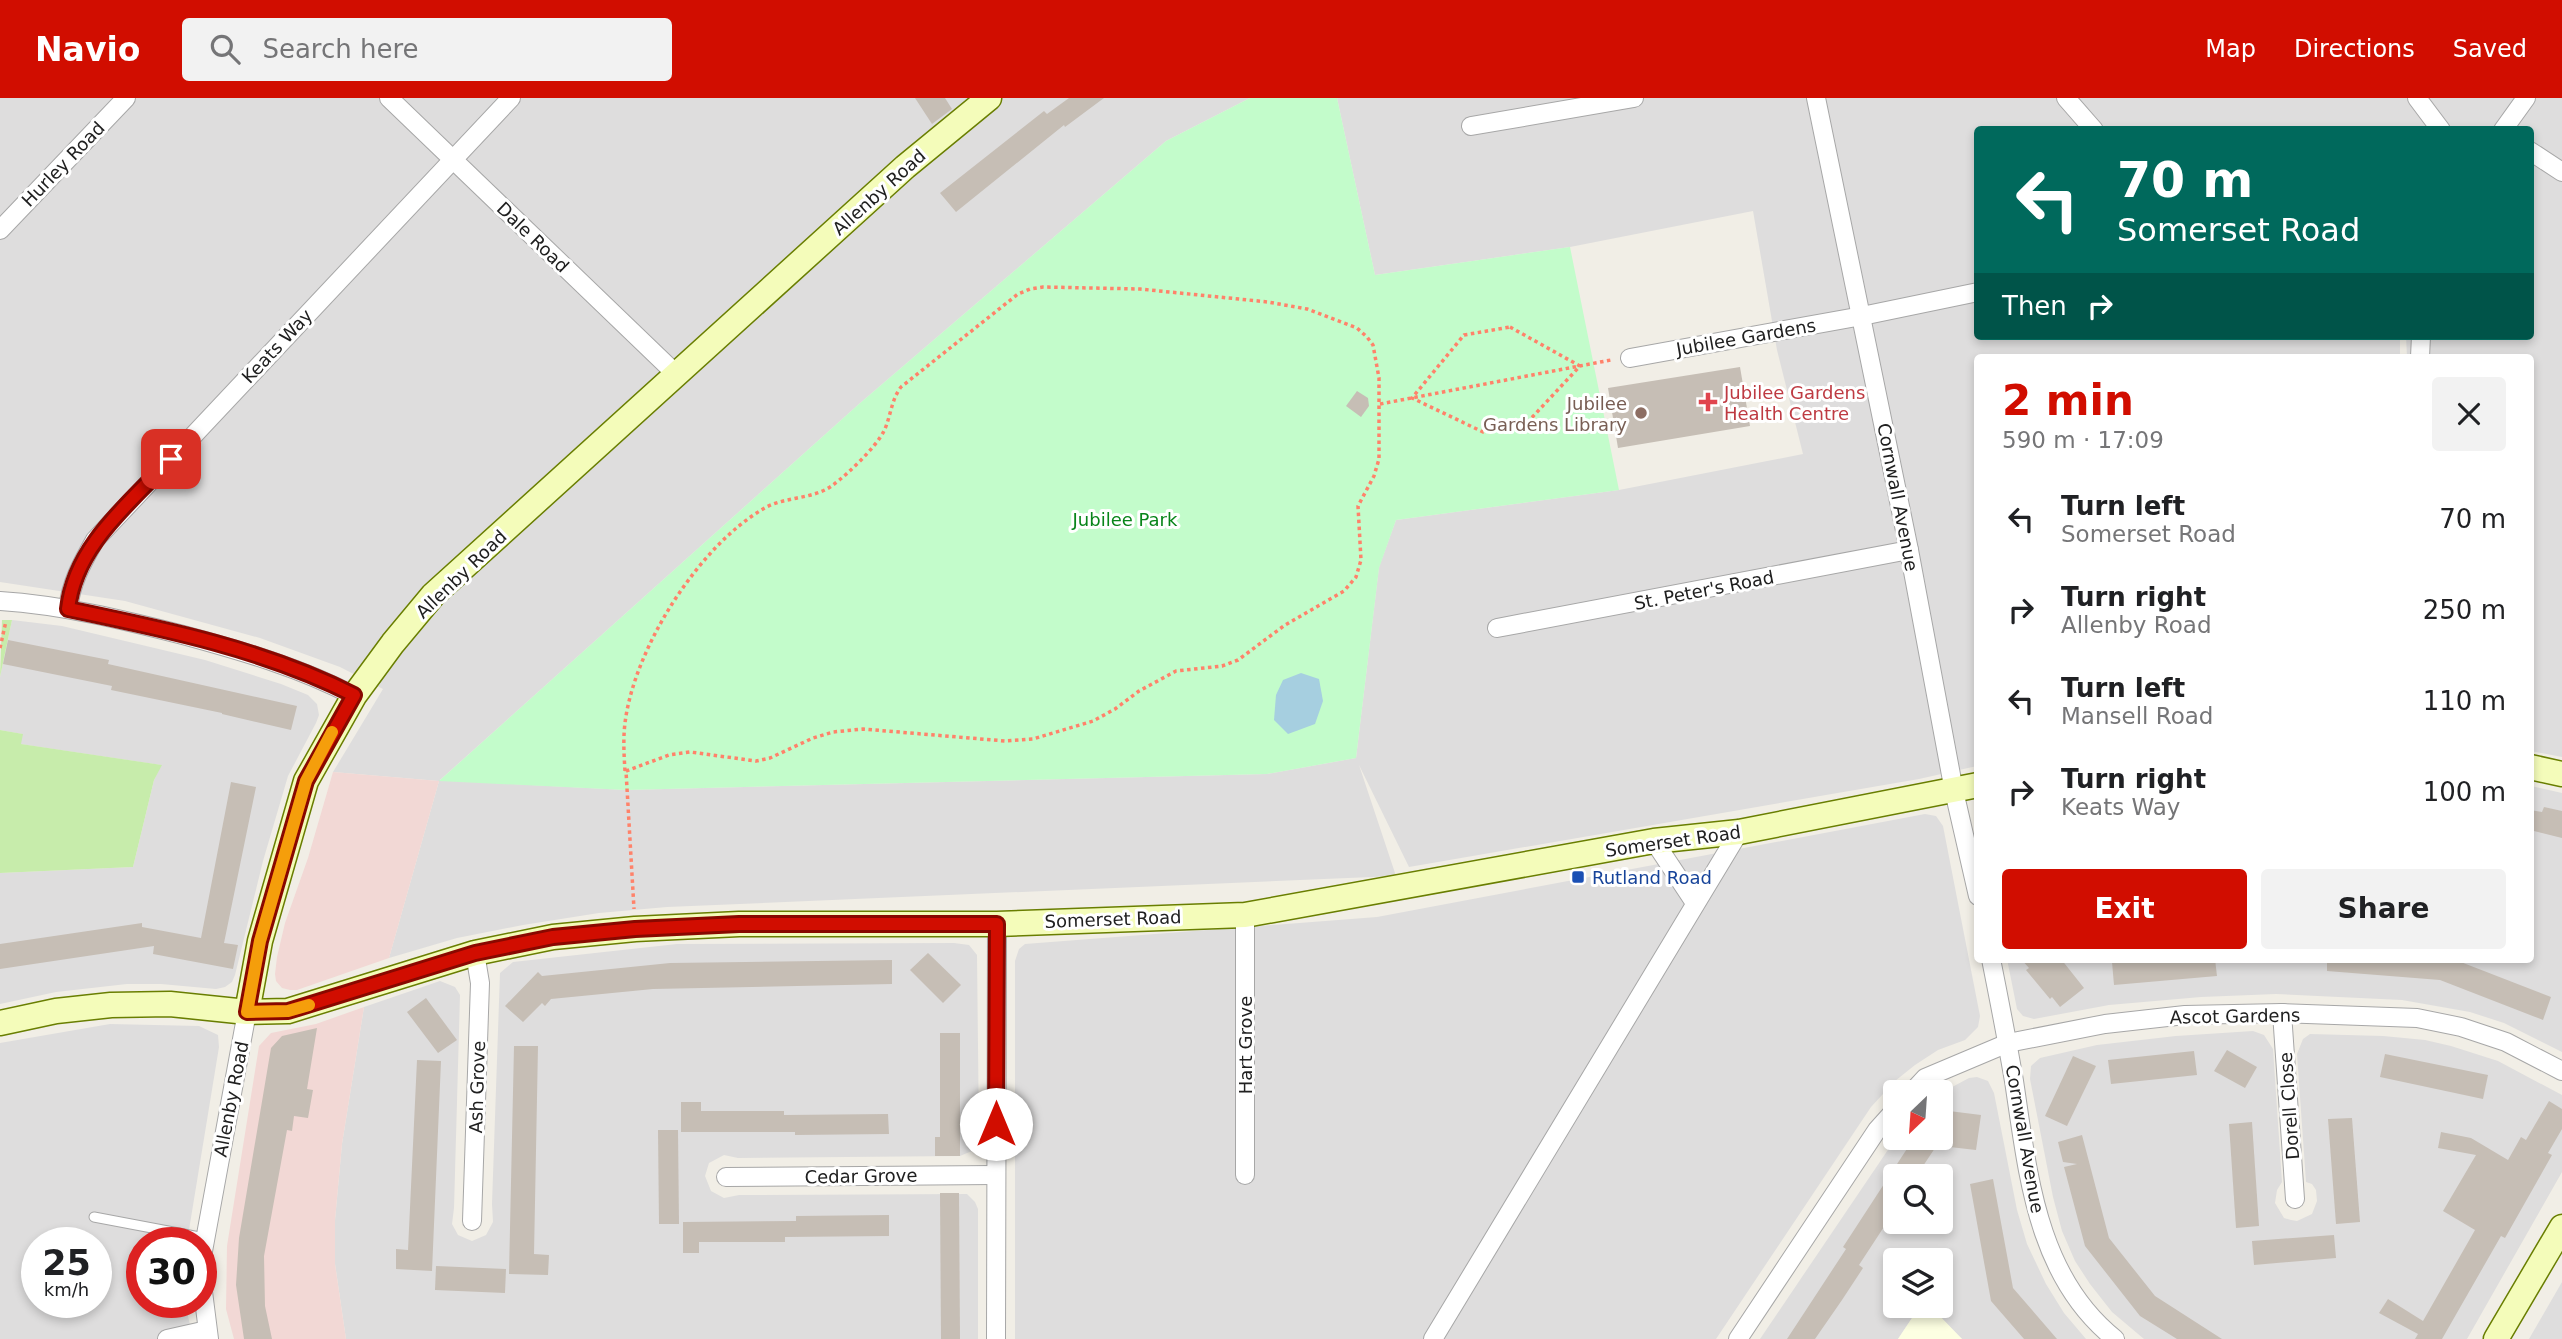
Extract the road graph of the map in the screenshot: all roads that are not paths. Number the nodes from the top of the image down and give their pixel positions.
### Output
1 (126, 98) edge
2 (389, 98) edge
3 (511, 98) edge
4 (989, 98) edge
5 (1634, 98) edge
6 (1816, 98) edge
7 (2066, 98) edge
8 (2417, 98) edge
9 (2526, 98) edge
10 (1471, 126) dead end
11 (2090, 126) edge
12 (2438, 126) edge
13 (2506, 126) edge
14 (2534, 154) edge
15 (453, 159) junction
16 (2562, 172) edge
17 (0, 230) edge
18 (1974, 293) edge
19 (1862, 316) junction
20 (1630, 358) road end
21 (677, 375) junction
22 (1909, 550) junction
23 (5, 601) edge
24 (68, 609) junction
25 (1497, 628) dead end
26 (354, 695) junction
27 (2534, 768) edge
28 (2562, 774) edge
29 (1966, 788) edge
30 (1740, 832) junction
31 (1654, 841) junction
32 (1974, 860) edge
33 (1695, 903) junction
34 (1245, 915) junction
35 (997, 924) junction
36 (475, 953) junction
37 (1991, 963) edge
38 (247, 1012) junction
39 (2282, 1013) junction
40 (0, 1023) edge
41 (2008, 1043) junction
42 (2562, 1071) edge
43 (1923, 1080) edge
44 (1883, 1123) edge
45 (996, 1175) junction
46 (1245, 1175) dead end
47 (726, 1177) dead end
48 (2295, 1199) dead end
49 (94, 1217) dead end
50 (472, 1221) dead end
51 (147, 1227) edge
52 (207, 1227) edge
53 (2562, 1227) edge
54 (208, 1334) edge
55 (167, 1339) edge
56 (996, 1339) edge
57 (1433, 1339) edge
58 (1738, 1339) edge
59 (2115, 1339) edge
60 (2496, 1339) edge

1 - 17 street, Hurley Road
2 - 15 street, Dale Road
3 - 15 street, Keats Way
4 - 21 street, Allenby Road
5 - 10 street
6 - 19 street, Cornwall Avenue
7 - 11 street
8 - 12 street
9 - 13 street
14 - 16 street
15 - 21 street, Dale Road
15 - 24 street, Keats Way
18 - 19 street, Jubilee Gardens
19 - 20 street, Jubilee Gardens
19 - 22 street, Cornwall Avenue
21 - 26 street, Allenby Road
22 - 25 street, St. Peter's Road
22 - 29 street, Cornwall Avenue
23 - 24 street
24 - 26 street
26 - 38 street, Allenby Road
27 - 28 street
29 - 30 street, Somerset Road
29 - 32 street, Cornwall Avenue
30 - 31 street, Somerset Road
30 - 33 street
31 - 33 street
31 - 34 street, Somerset Road
33 - 57 street
34 - 35 street, Somerset Road
34 - 46 street, Hart Grove
35 - 36 street, Somerset Road
35 - 45 street
36 - 38 street, Somerset Road
36 - 50 street, Ash Grove
37 - 41 street, Cornwall Avenue
38 - 40 street, Somerset Road
38 - 52 street, Allenby Road
39 - 41 street, Ascot Gardens
39 - 42 street, Ascot Gardens
39 - 48 street, Dorell Close
41 - 43 street, Ascot Gardens
41 - 59 street, Cornwall Avenue
44 - 58 street
45 - 47 street, Cedar Grove
45 - 56 street
49 - 51 lane
53 - 60 street
54 - 55 street

